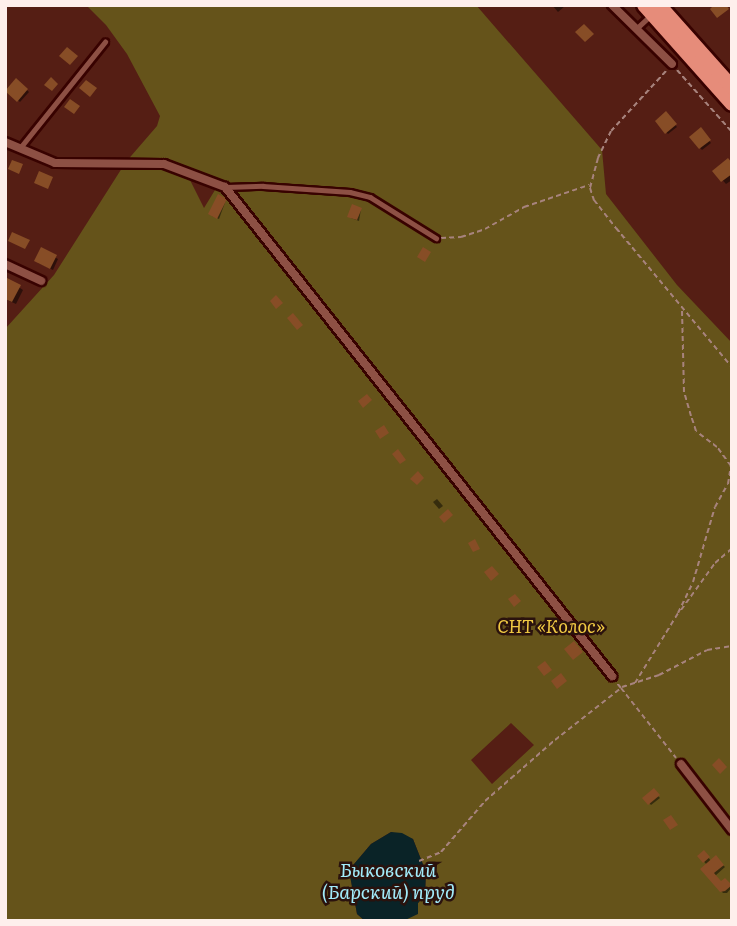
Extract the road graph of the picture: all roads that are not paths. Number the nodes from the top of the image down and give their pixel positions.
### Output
1 (612, 5) edge
2 (652, 8) edge
3 (635, 30) junction
4 (105, 42) dead end
5 (686, 53) junction
6 (672, 64) joint
7 (732, 87) edge
8 (732, 104) edge
9 (5, 142) edge
10 (20, 149) junction
11 (225, 187) junction
12 (436, 238) road end
13 (5, 264) edge
14 (41, 281) dead end
15 (612, 676) road end
16 (681, 764) road end
17 (732, 830) edge

1 - 3 street
2 - 3 lane
2 - 5 highway
2 - 7 highway
3 - 6 street
4 - 10 lane
5 - 6 lane
5 - 8 highway
9 - 10 street
10 - 11 street
11 - 12 lane
11 - 15 street
13 - 14 street
16 - 17 street

